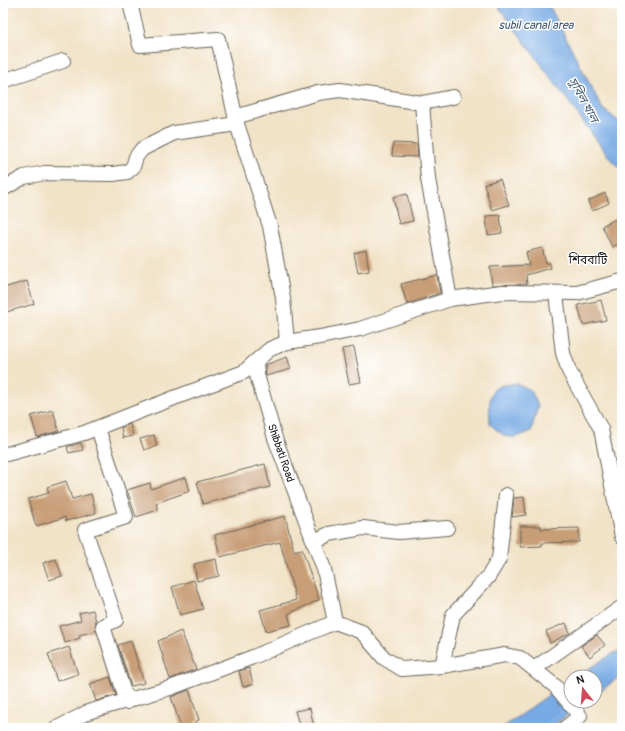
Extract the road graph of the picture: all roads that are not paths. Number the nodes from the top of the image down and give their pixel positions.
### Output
1 (130, 3) edge
2 (63, 61) dead end
3 (3, 81) edge
4 (453, 97) dead end
5 (422, 103) junction
6 (236, 120) junction
7 (3, 189) edge
8 (622, 281) edge
9 (556, 294) junction
10 (450, 299) junction
11 (287, 342) junction
12 (256, 361) junction
13 (98, 428) junction
14 (3, 456) edge
15 (506, 495) dead end
16 (447, 528) dead end
17 (622, 537) edge
18 (313, 542) junction
19 (622, 608) edge
20 (335, 622) junction
21 (442, 666) junction
22 (534, 668) junction
23 (127, 702) junction
24 (57, 728) edge
25 (565, 728) edge

1 - 6 street
2 - 3 street
4 - 5 street
5 - 6 street
5 - 10 street
6 - 7 street
6 - 11 street
8 - 9 street
9 - 10 street
9 - 17 street
10 - 11 street
11 - 12 street
12 - 13 street
12 - 18 street, Shibbati Road
13 - 14 street
13 - 23 street
15 - 21 street
16 - 18 street
18 - 20 street, Shibbati Road
19 - 22 street
20 - 21 street
20 - 23 street
21 - 22 street
22 - 25 street
23 - 24 street

